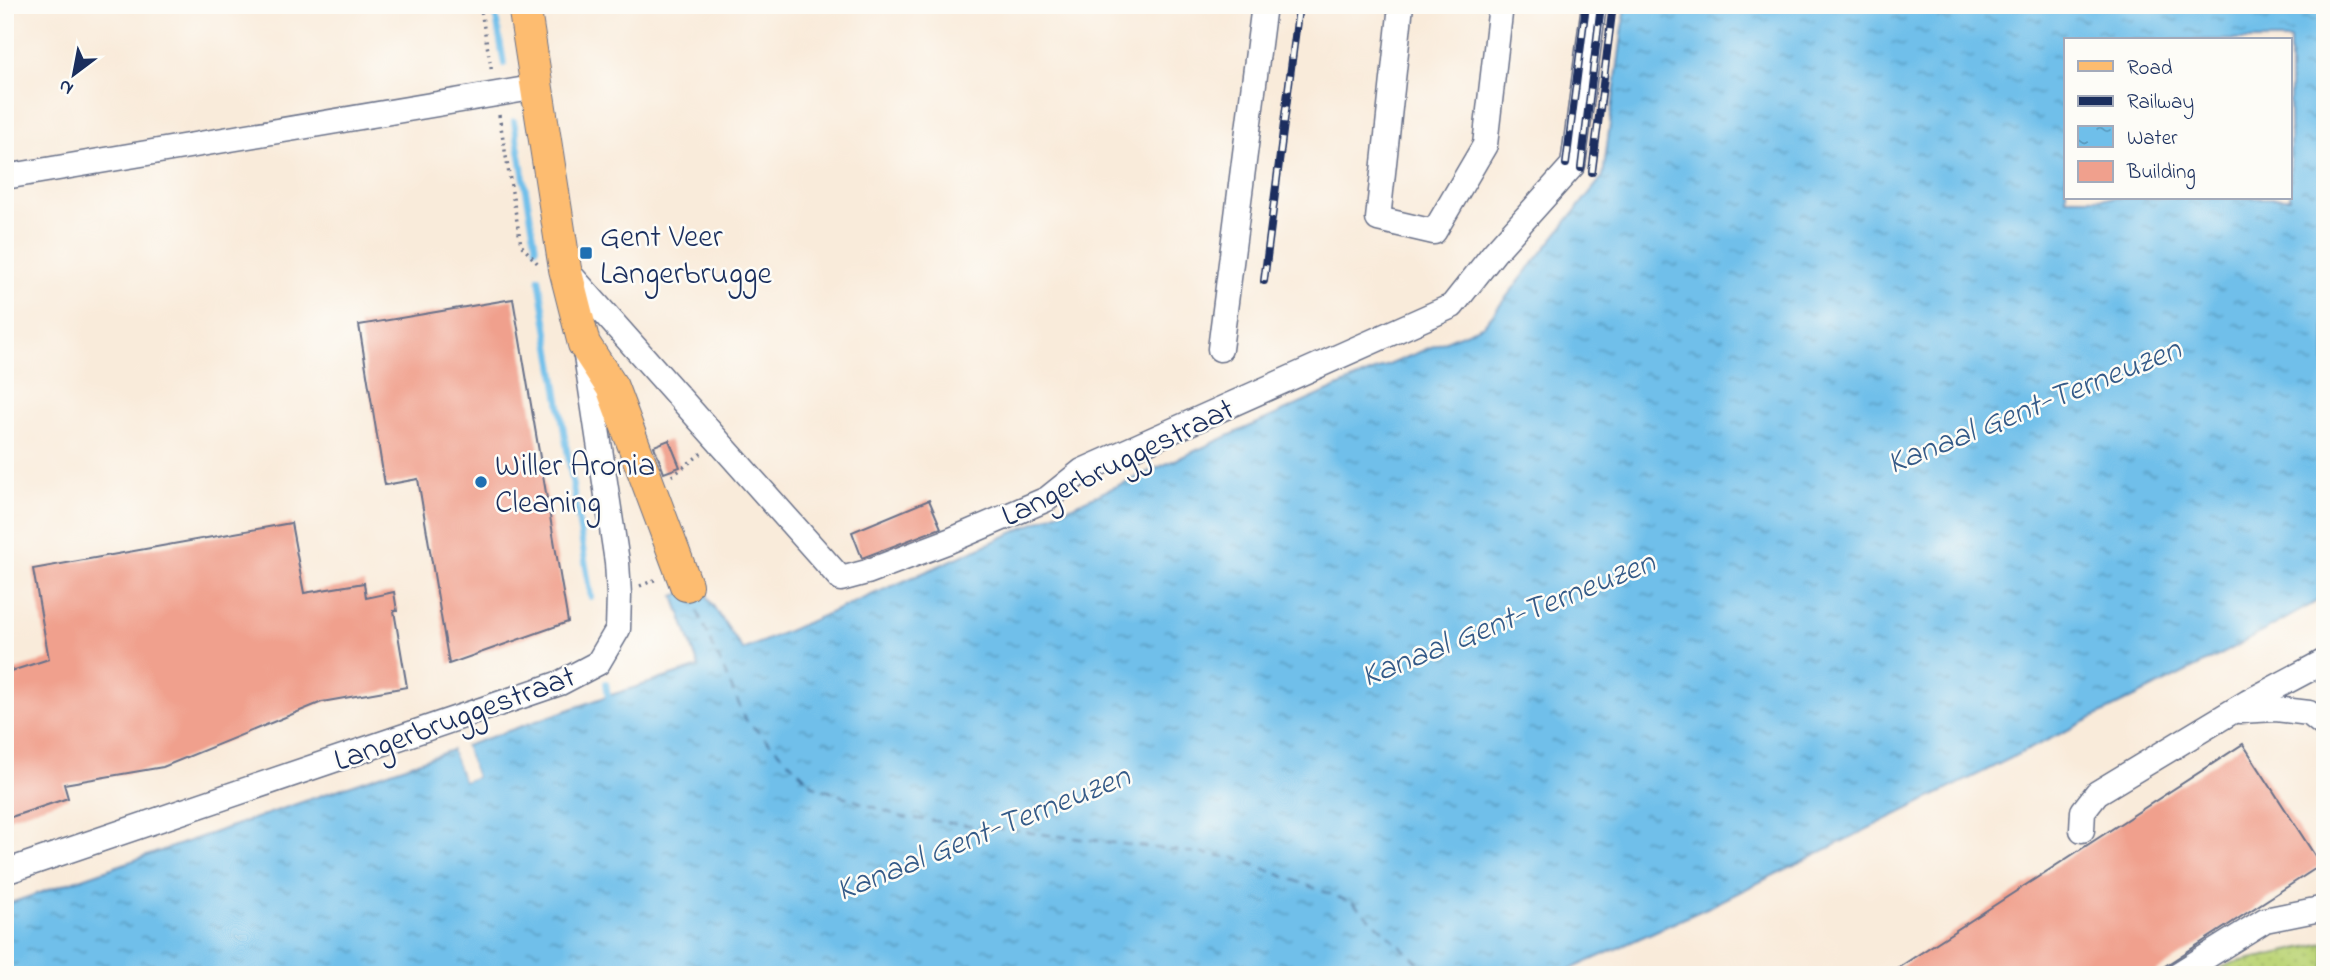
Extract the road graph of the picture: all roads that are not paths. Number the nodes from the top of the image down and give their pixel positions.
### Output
1 (524, 5) edge
2 (1264, 5) edge
3 (1401, 5) edge
4 (1501, 5) edge
5 (1594, 5) edge
6 (538, 87) junction
7 (5, 177) edge
8 (555, 270) junction
9 (584, 344) junction
10 (1220, 349) dead end
11 (686, 585) dead end
12 (2325, 661) edge
13 (2235, 711) junction
14 (2325, 726) edge
15 (2082, 830) dead end
16 (5, 872) edge
17 (2325, 908) edge
18 (2177, 975) edge

1 - 6 main road, Langerbruggestraat
2 - 10 street
3 - 4 street
5 - 8 street, Langerbruggestraat
6 - 7 street
6 - 8 main road, Langerbruggestraat
8 - 9 main road, Langerbruggestraat
9 - 11 main road
9 - 16 street, Langerbruggestraat
12 - 13 street
13 - 14 street
13 - 15 street
17 - 18 street

